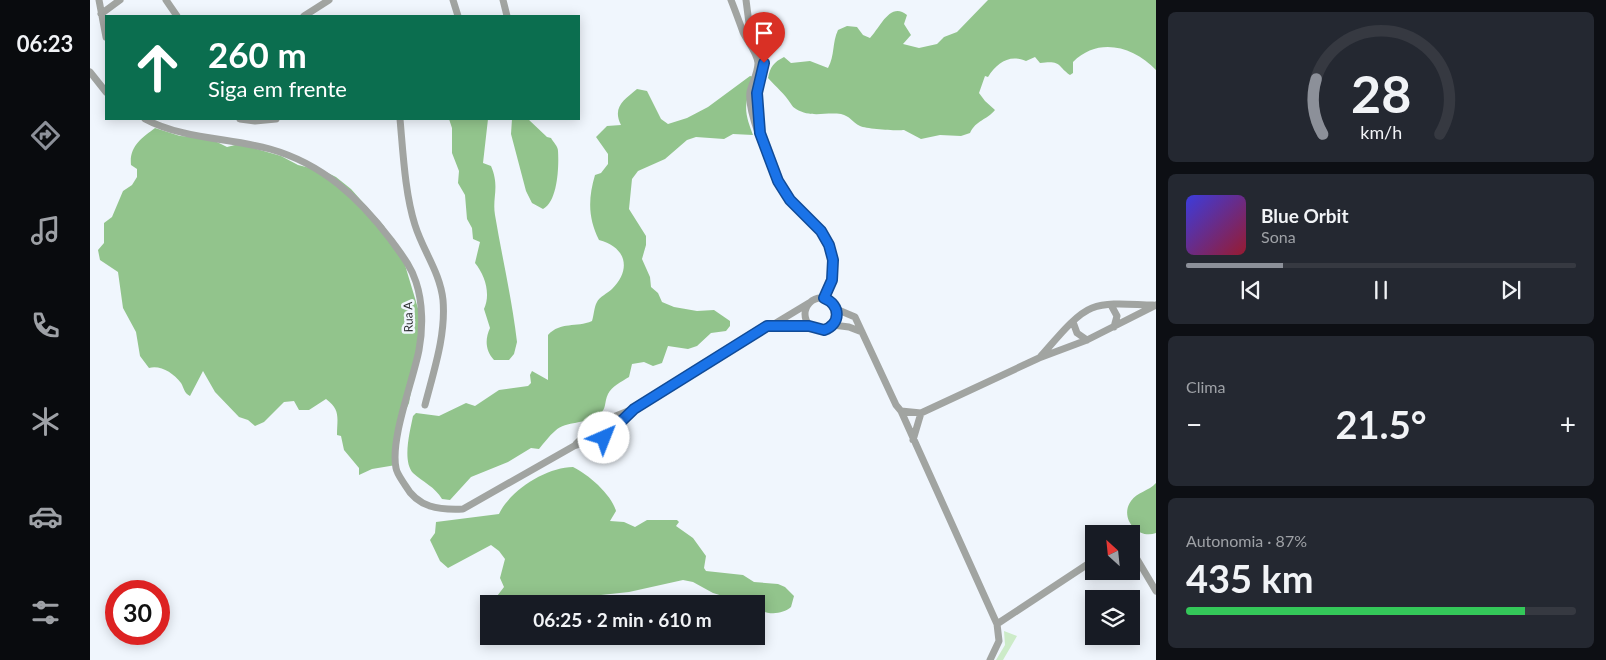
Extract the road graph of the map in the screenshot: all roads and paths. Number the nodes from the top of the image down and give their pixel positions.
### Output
1 (99, 0) edge
2 (120, 0) edge
3 (166, 0) edge
4 (328, 0) edge
5 (453, 0) edge
6 (503, 0) edge
7 (731, 0) edge
8 (746, 0) edge
9 (101, 14) junction
10 (175, 15) edge
11 (306, 15) edge
12 (458, 15) edge
13 (507, 15) edge
14 (105, 32) edge
15 (90, 72) edge
16 (105, 91) edge
17 (148, 120) edge
18 (248, 120) edge
19 (266, 120) edge
20 (400, 120) edge
21 (760, 133) junction
22 (824, 298) junction
23 (809, 302) junction
24 (1112, 305) junction
25 (836, 309) junction
26 (1073, 322) junction
27 (833, 325) junction
28 (767, 326) junction
29 (809, 326) junction
30 (1114, 327) junction
31 (862, 332) junction
32 (1087, 340) junction
33 (1039, 358) junction
34 (425, 405) dead end
35 (634, 409) junction
36 (901, 411) junction
37 (921, 413) junction
38 (602, 422) junction
39 (594, 426) junction
40 (610, 432) junction
41 (598, 438) junction
42 (912, 440) junction
43 (574, 446) junction
44 (1140, 564) edge
45 (1085, 566) edge
46 (1156, 590) edge
47 (997, 624) junction
48 (990, 660) edge

1 - 9 street
2 - 9 street
3 - 10 street
4 - 11 street
5 - 12 street
6 - 13 street
7 - 21 street
8 - 21 street
9 - 14 street
15 - 16 street
17 - 43 street, Rua A
18 - 19 street
20 - 34 street
21 - 22 street
22 - 23 street
22 - 25 street
23 - 28 street, Rua A
23 - 29 street
24 - 26 street
24 - 30 street
24 - 30 street
25 - 27 street
25 - 31 street
26 - 32 street
26 - 33 street
27 - 29 street
27 - 31 street
28 - 29 street
28 - 35 street, Rua A
30 - 32 street
31 - 36 street
32 - 33 street
33 - 37 street
35 - 38 street, Rua A
35 - 40 street, Rua A
36 - 37 street
36 - 42 street
37 - 42 street
38 - 39 street, Rua A
38 - 40 street
39 - 41 street
39 - 43 street, Rua A
40 - 41 street, Rua A
41 - 43 street, Rua A
42 - 47 street
44 - 46 street
45 - 47 street
47 - 48 street

